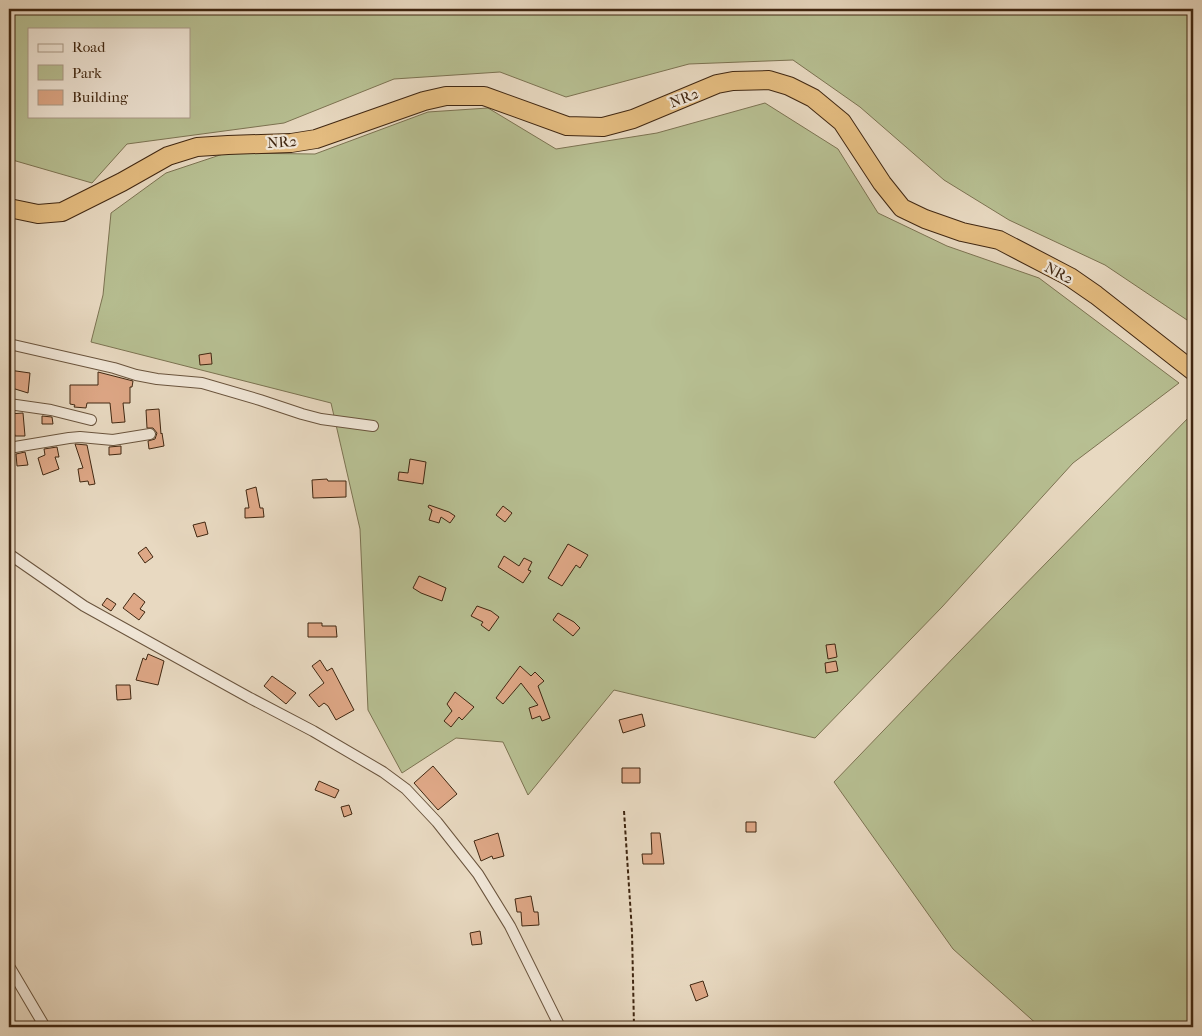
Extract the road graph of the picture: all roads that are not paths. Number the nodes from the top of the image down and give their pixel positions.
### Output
1 (9, 208) edge
2 (9, 344) edge
3 (1193, 371) edge
4 (9, 404) edge
5 (92, 420) dead end
6 (373, 426) dead end
7 (150, 434) dead end
8 (9, 448) edge
9 (9, 554) edge
10 (9, 966) edge
11 (45, 1027) edge
12 (560, 1027) edge

1 - 3 highway, NR2 / NR2
2 - 6 street
4 - 5 street
7 - 8 street
9 - 12 street
10 - 11 street

